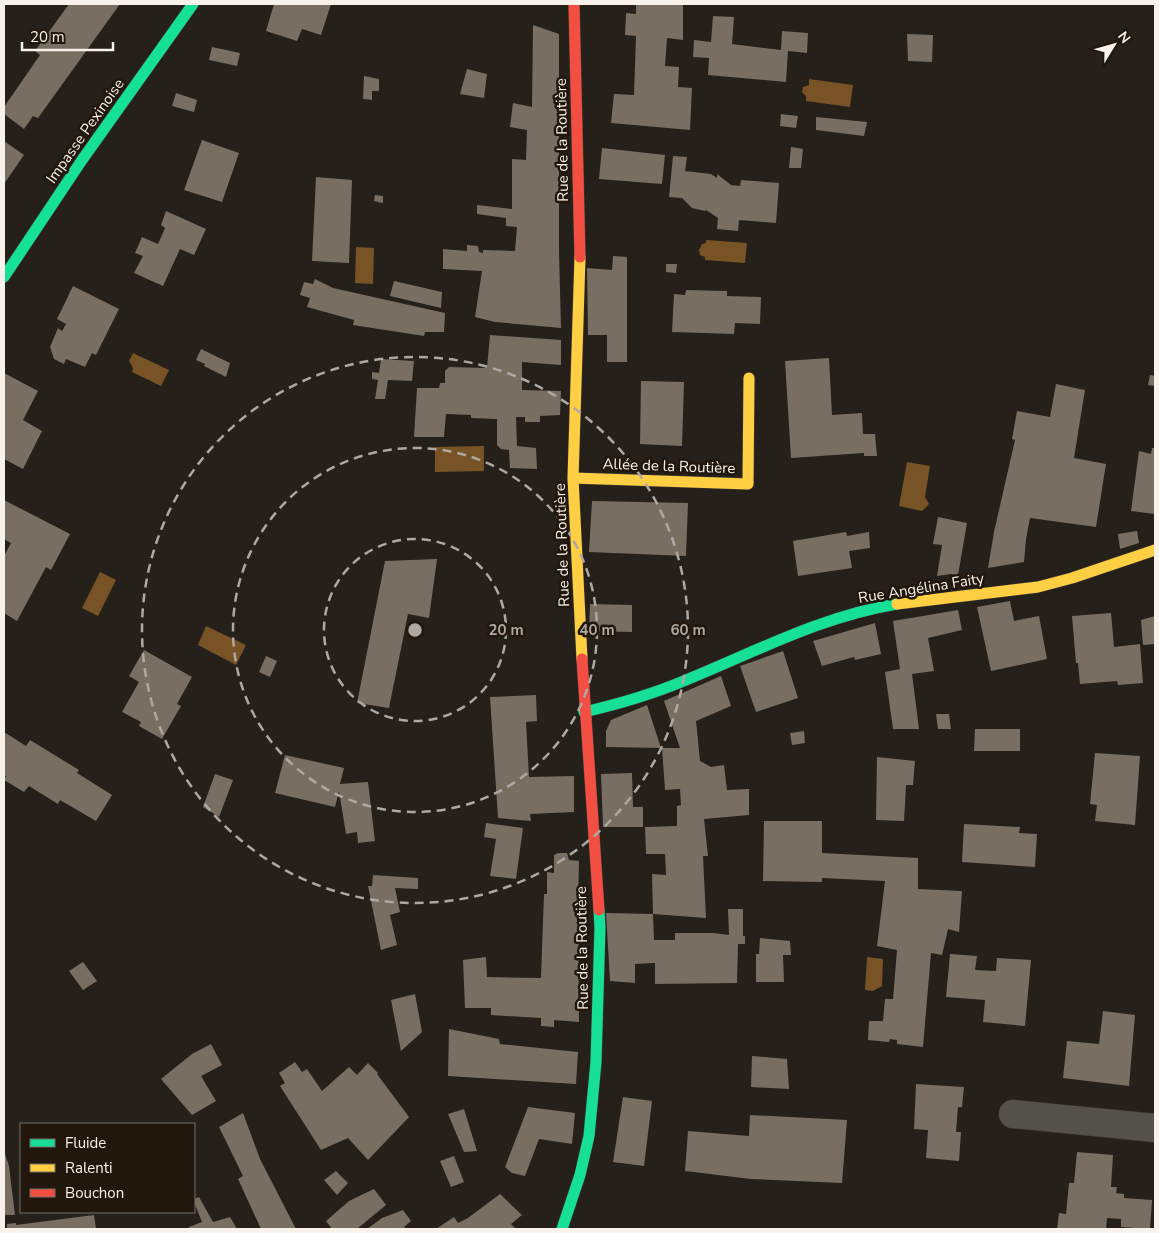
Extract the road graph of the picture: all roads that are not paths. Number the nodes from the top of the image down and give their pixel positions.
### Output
1 (193, 4) edge
2 (574, 4) edge
3 (4, 278) edge
4 (749, 378) dead end
5 (574, 478) junction
6 (1155, 550) edge
7 (584, 712) junction
8 (1013, 1114) dead end
9 (1155, 1128) edge
10 (562, 1229) edge

1 - 3 street, Impasse Pexinoise
2 - 5 street, Rue de la Routière
4 - 5 street, Allée de la Routière
5 - 7 street, Rue de la Routière
6 - 7 street, Rue Angélina Faity
7 - 10 street, Rue de la Routière
8 - 9 street

